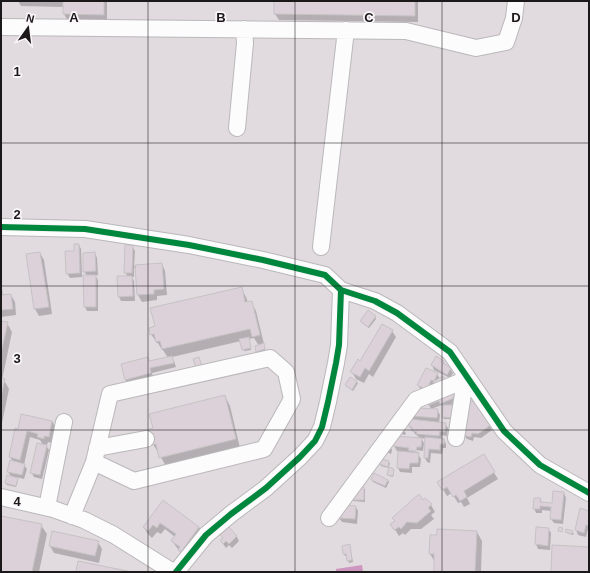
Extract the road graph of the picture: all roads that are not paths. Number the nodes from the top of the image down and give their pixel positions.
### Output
1 (516, 1) edge
2 (1, 27) edge
3 (244, 30) junction
4 (346, 30) junction
5 (237, 128) dead end
6 (1, 227) edge
7 (321, 247) dead end
8 (342, 290) junction
9 (466, 375) junction
10 (64, 422) dead end
11 (456, 438) dead end
12 (146, 439) dead end
13 (95, 455) junction
14 (589, 493) edge
15 (1, 496) edge
16 (47, 507) junction
17 (72, 516) junction
18 (329, 518) dead end
19 (174, 572) edge

1 - 4 street
2 - 3 street
3 - 4 street
3 - 5 street
4 - 7 street
6 - 8 street
8 - 9 street
8 - 19 street
9 - 11 street
9 - 14 street
9 - 18 street
10 - 16 street
12 - 13 street
13 - 13 street
13 - 17 street
15 - 16 street
16 - 17 street
17 - 19 street

